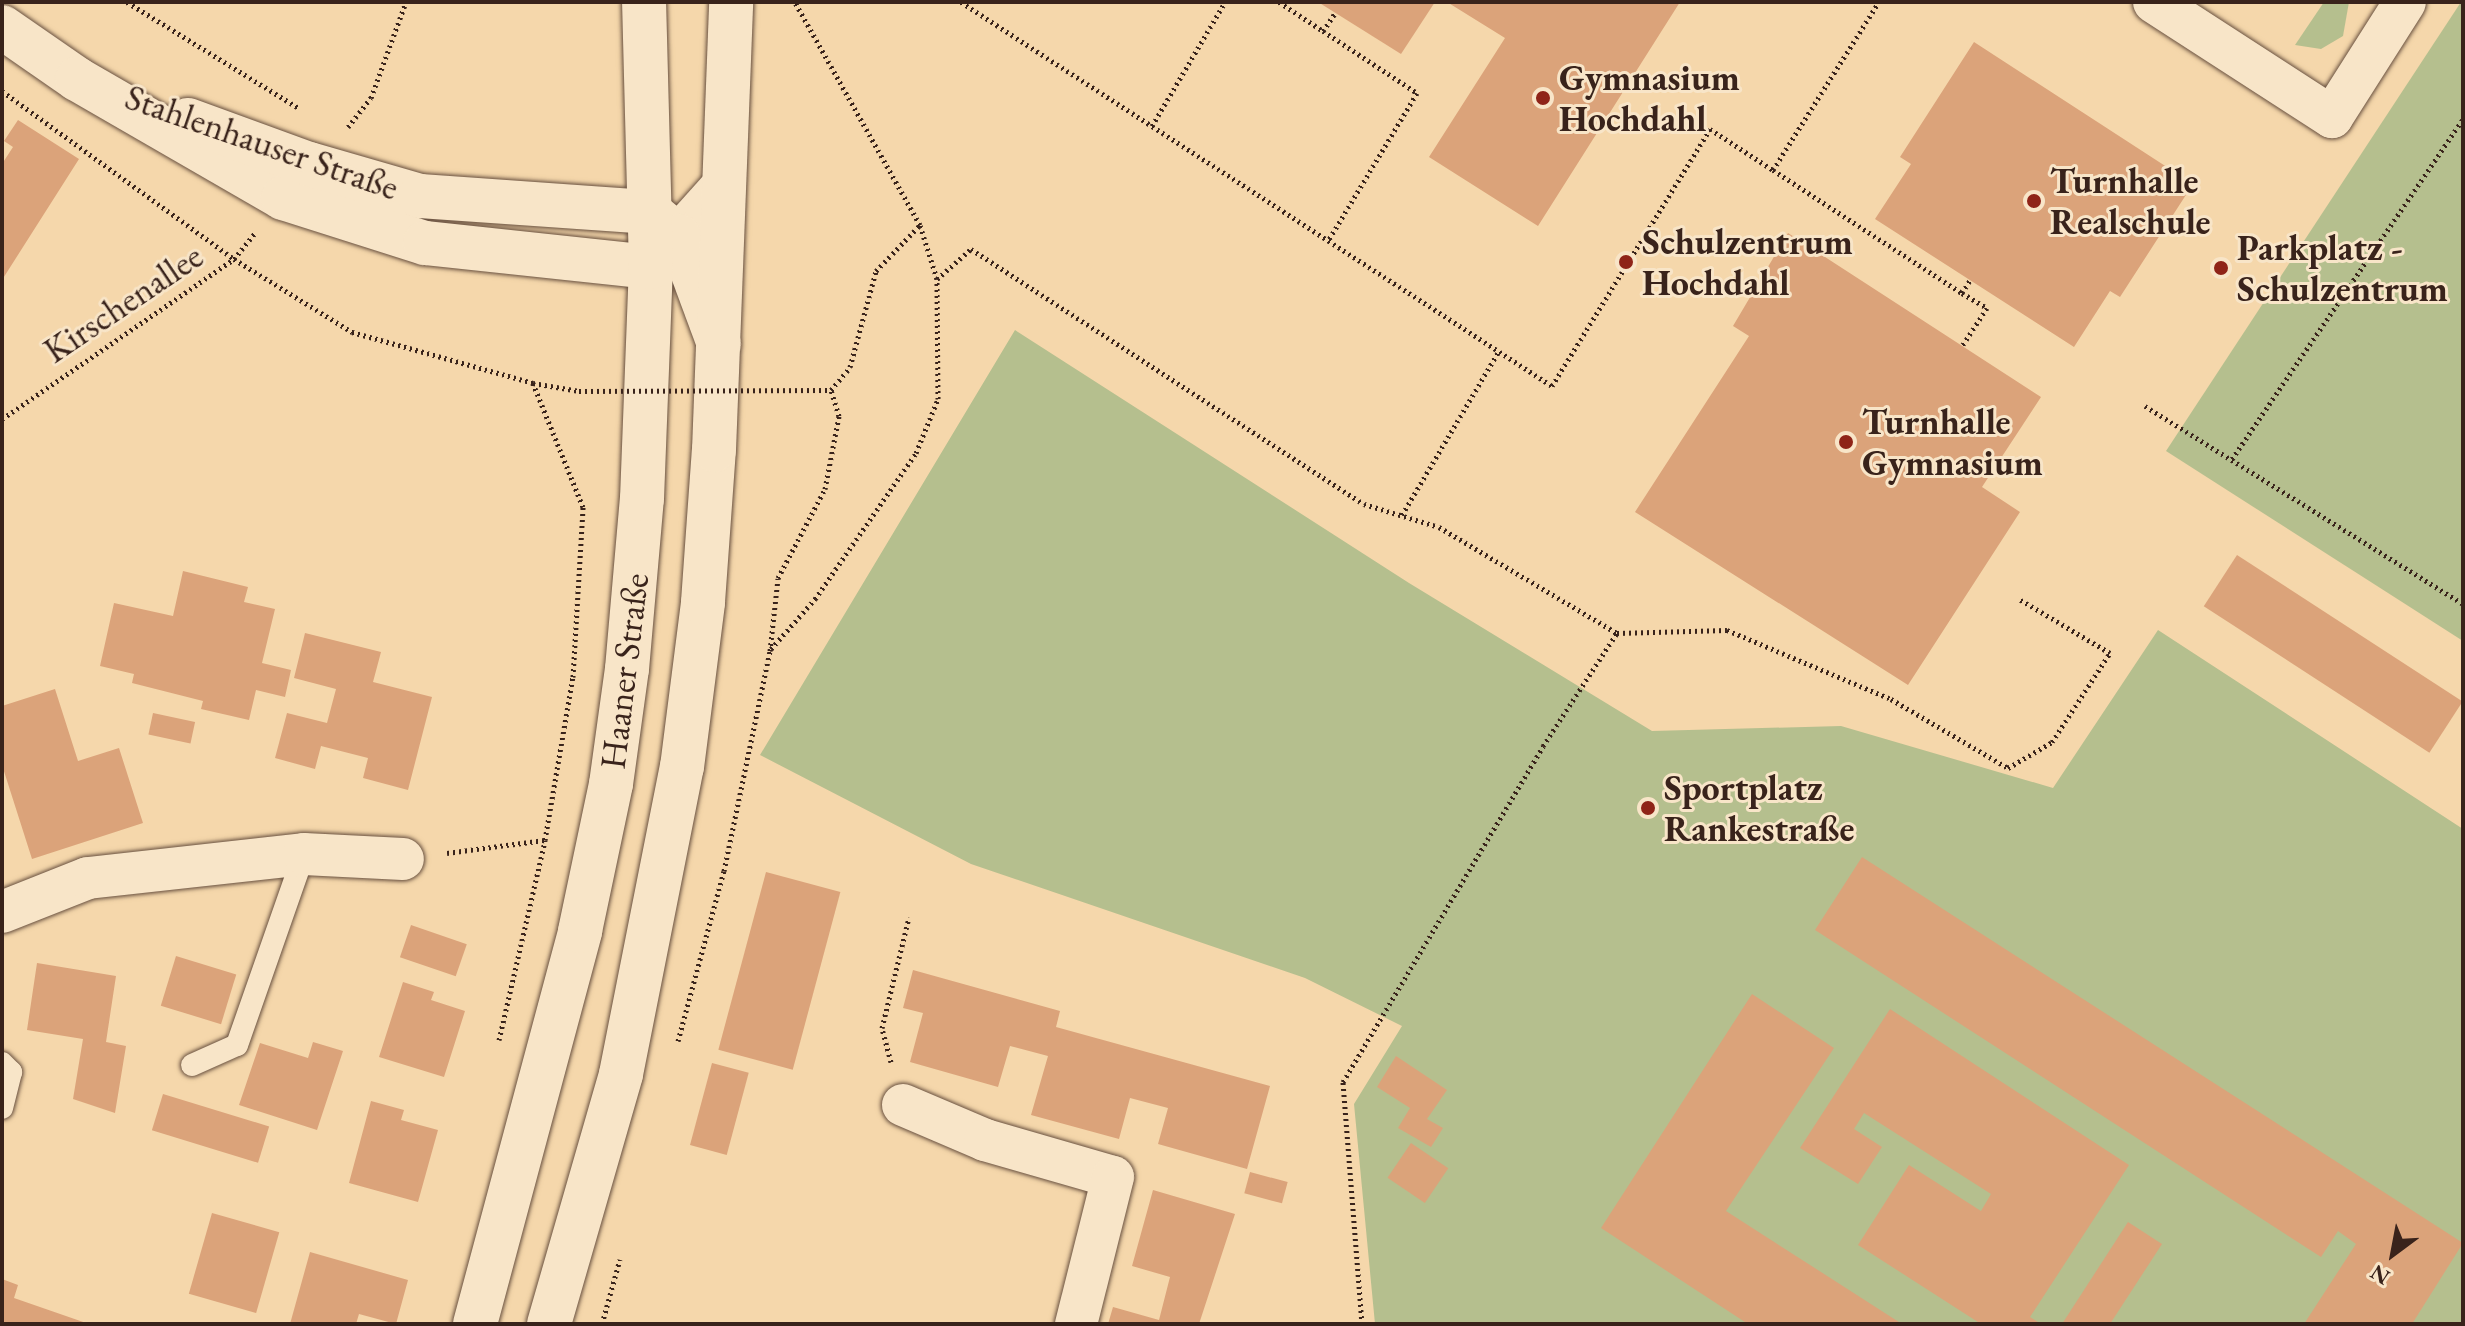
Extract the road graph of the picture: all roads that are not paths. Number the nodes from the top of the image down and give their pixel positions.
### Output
1 (644, 2) edge
2 (731, 2) edge
3 (2154, 2) edge
4 (2405, 2) edge
5 (2, 27) edge
6 (722, 188) junction
7 (660, 238) junction
8 (719, 346) junction
9 (304, 854) junction
10 (403, 859) road end
11 (2, 912) edge
12 (2, 1063) edge
13 (192, 1065) dead end
14 (903, 1105) road end
15 (2, 1108) edge
16 (475, 1324) edge
17 (549, 1324) edge
18 (1076, 1324) edge

1 - 7 main road, Haaner Straße
2 - 6 main road, Haaner Straße
3 - 4 street
5 - 7 main road, Stahlenhauser Straße
6 - 7 main road
6 - 8 main road, Haaner Straße
7 - 8 main road
7 - 16 main road, Haaner Straße
8 - 17 main road, Haaner Straße
9 - 10 street
9 - 11 street
9 - 13 lane
12 - 15 lane
14 - 18 street

